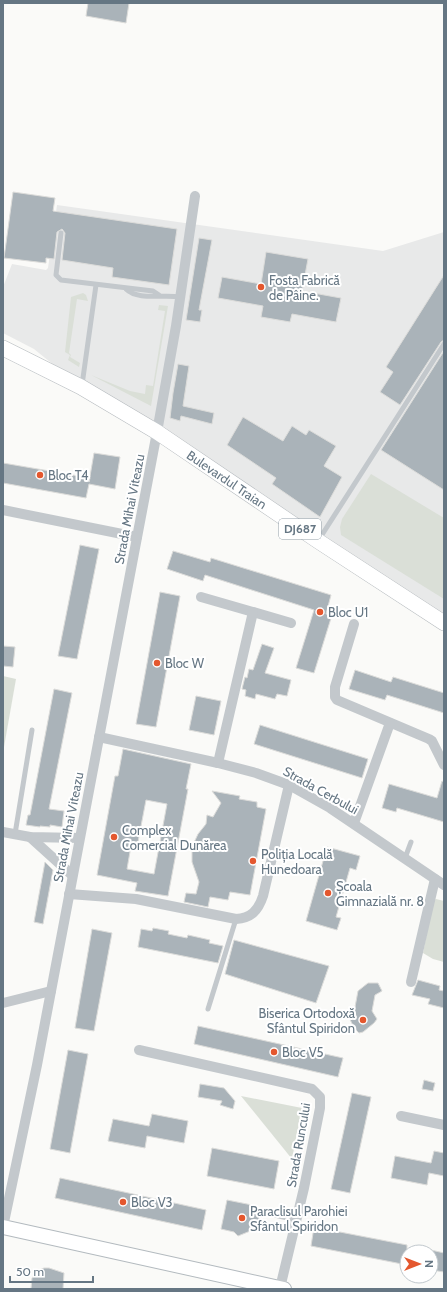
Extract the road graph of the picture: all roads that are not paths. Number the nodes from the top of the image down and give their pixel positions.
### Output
1 (195, 196) dead end
2 (61, 233) dead end
3 (96, 285) junction
4 (181, 297) junction
5 (444, 344) edge
6 (3, 348) edge
7 (81, 387) junction
8 (157, 432) junction
9 (3, 510) edge
10 (137, 537) junction
11 (318, 542) junction
12 (201, 596) dead end
13 (253, 612) junction
14 (291, 623) dead end
15 (444, 623) edge
16 (354, 624) dead end
17 (390, 723) junction
18 (32, 730) dead end
19 (99, 737) junction
20 (218, 763) junction
21 (444, 765) edge
22 (289, 785) junction
23 (354, 823) junction
24 (3, 832) edge
25 (15, 834) junction
26 (30, 837) junction
27 (79, 838) junction
28 (412, 842) dead end
29 (405, 858) junction
30 (72, 875) junction
31 (435, 879) junction
32 (444, 885) edge
33 (69, 894) junction
34 (236, 919) junction
35 (411, 982) dead end
36 (51, 991) junction
37 (3, 1003) edge
38 (208, 1009) dead end
39 (139, 1050) dead end
40 (401, 1116) dead end
41 (444, 1125) edge
42 (266, 1213) dead end
43 (296, 1220) junction
44 (3, 1227) edge
45 (282, 1289) edge

1 - 4 street, Strada Mihai Viteazu
2 - 3 lane
3 - 4 lane
3 - 7 lane
4 - 8 street, Strada Mihai Viteazu
5 - 11 lane
6 - 7 main road, Bulevardul Traian / DJ687
7 - 8 main road, Bulevardul Traian / DJ687
8 - 10 street, Strada Mihai Viteazu
8 - 11 main road, Bulevardul Traian / DJ687
9 - 10 street
10 - 19 street, Strada Mihai Viteazu
11 - 15 main road, Bulevardul Traian / DJ687
12 - 13 street
13 - 14 street
13 - 20 street
16 - 17 street
17 - 21 street
17 - 23 street
18 - 25 lane
19 - 20 street, Strada Cerbului
19 - 27 street, Strada Mihai Viteazu
20 - 22 street, Strada Cerbului
22 - 23 street, Strada Cerbului
22 - 34 street
23 - 29 street, Strada Cerbului
24 - 25 street
25 - 26 street
26 - 27 street
26 - 30 street
27 - 30 street, Strada Mihai Viteazu
28 - 29 lane
29 - 31 street, Strada Cerbului
30 - 33 street, Strada Mihai Viteazu
31 - 32 street, Strada Cerbului
31 - 35 street
33 - 34 street
33 - 36 street, Strada Mihai Viteazu
34 - 38 lane
36 - 37 street
36 - 44 street, Strada Mihai Viteazu
39 - 43 street, Strada Runcului
40 - 41 street
42 - 43 lane
43 - 45 street, Strada Runcului
44 - 45 main road

